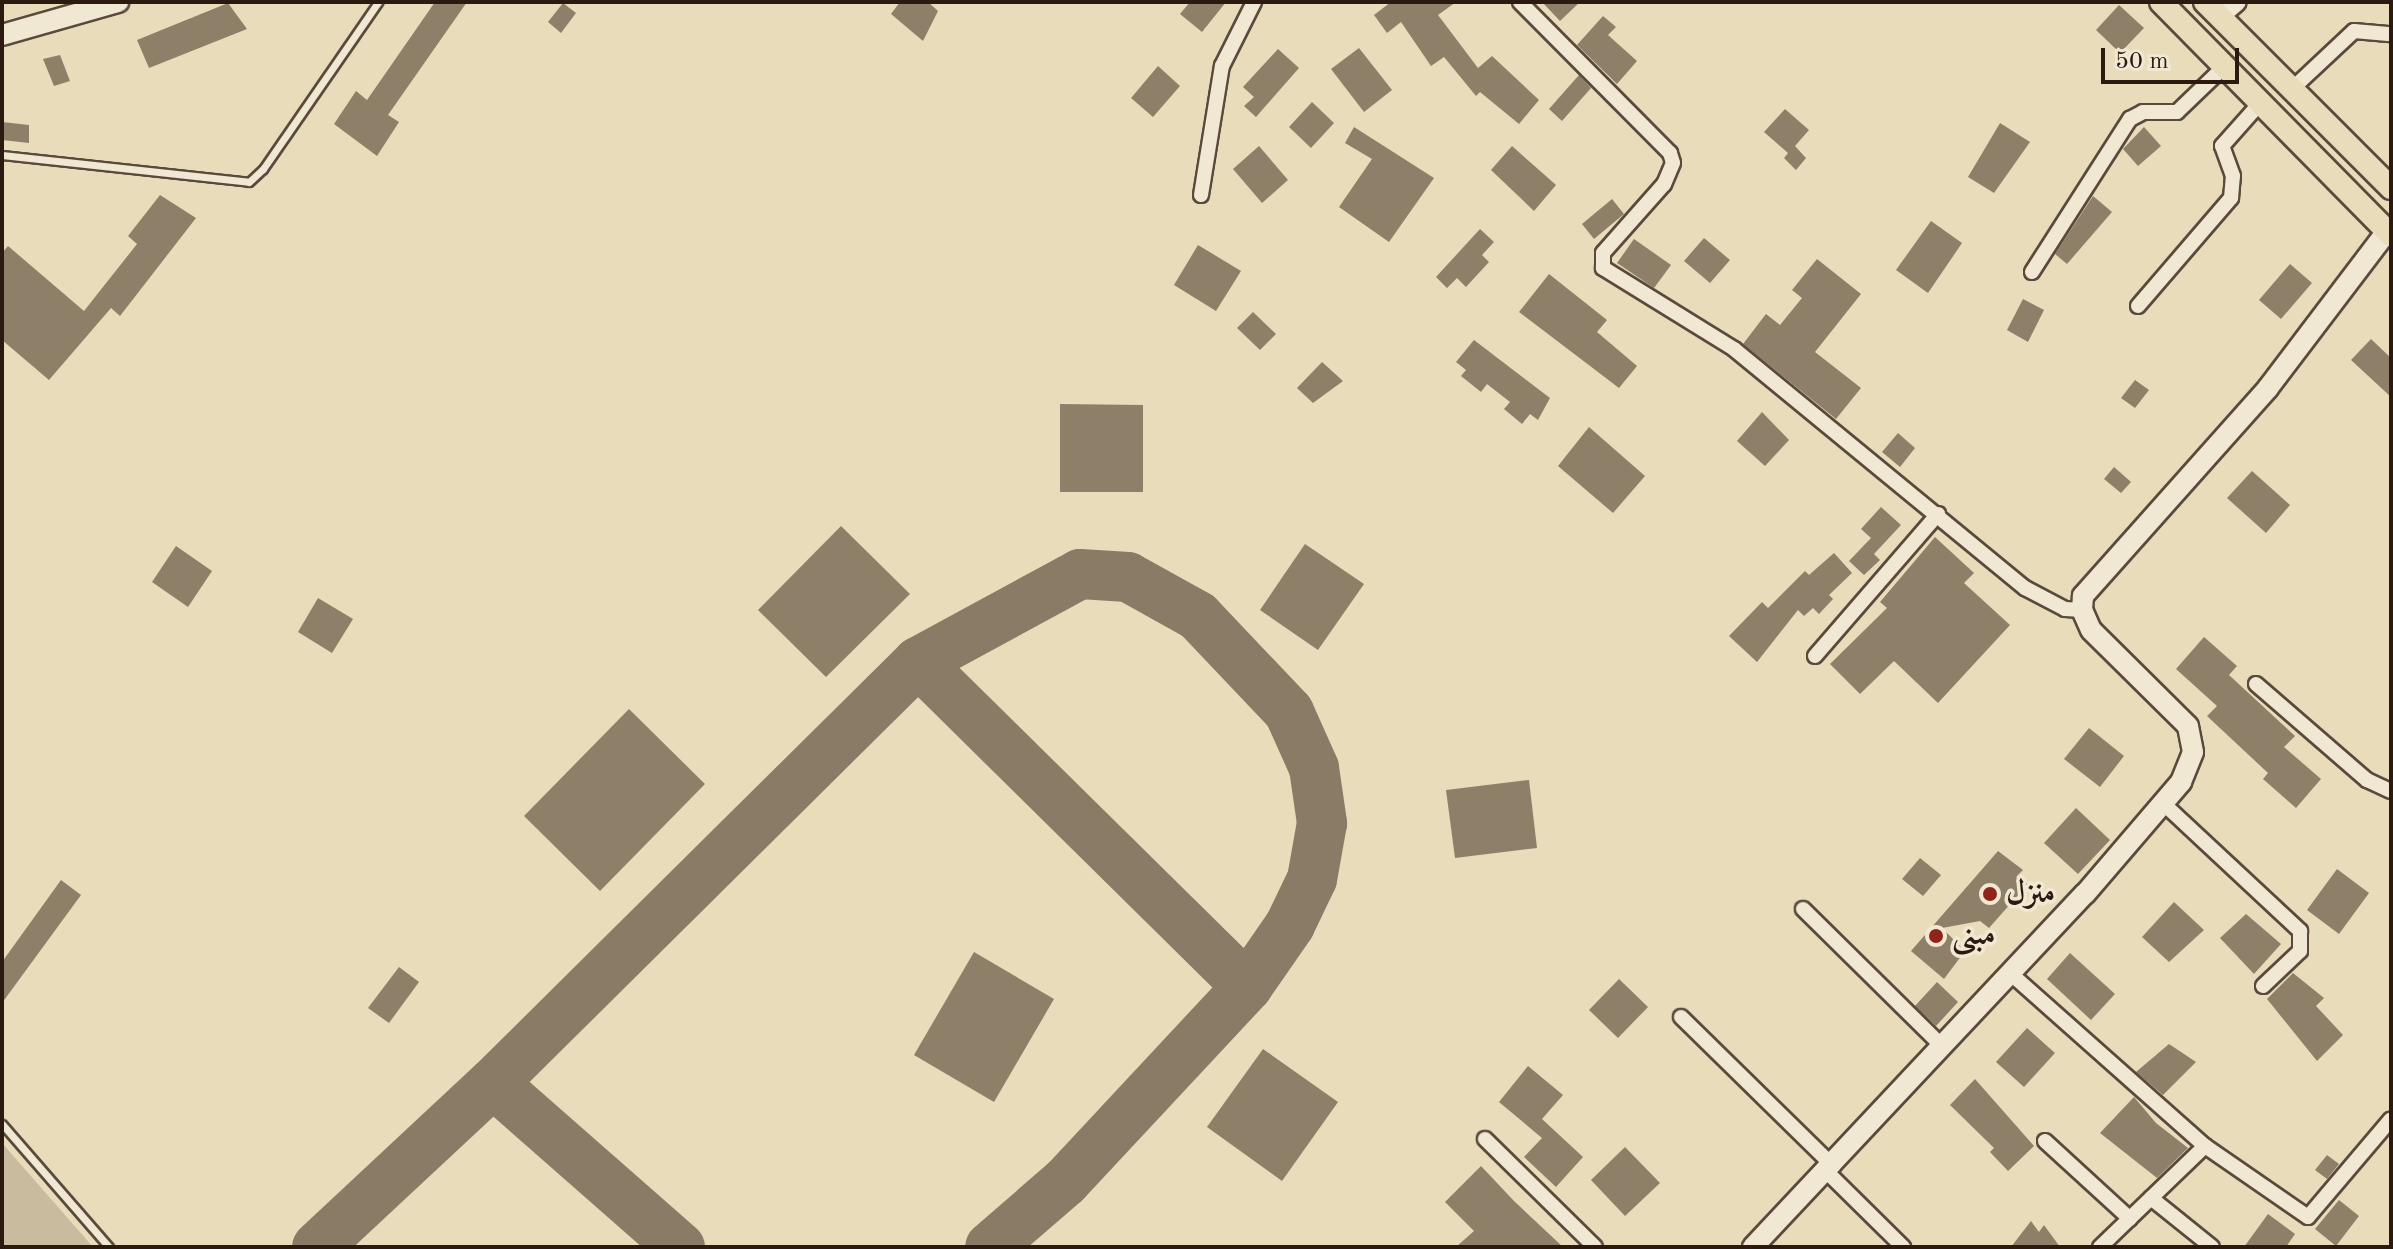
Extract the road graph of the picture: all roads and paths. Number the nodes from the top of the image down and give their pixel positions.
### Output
1 (118, 2) edge
2 (378, 2) edge
3 (1254, 2) edge
4 (1520, 2) edge
5 (2161, 2) edge
6 (2237, 2) edge
7 (2219, 16) edge
8 (2391, 34) edge
9 (2, 35) edge
10 (2218, 59) junction
11 (2292, 89) junction
12 (2261, 102) junction
13 (2, 155) edge
14 (2391, 188) edge
15 (1201, 195) dead end
16 (2389, 233) edge
17 (2032, 272) dead end
18 (2138, 306) dead end
19 (1938, 514) junction
20 (2082, 610) junction
21 (1815, 656) dead end
22 (2256, 684) dead end
23 (2391, 791) edge
24 (2165, 805) junction
25 (1803, 909) dead end
26 (2010, 973) junction
27 (2263, 986) dead end
28 (1681, 1017) dead end
29 (1942, 1046) junction
30 (2391, 1119) edge
31 (2, 1124) edge
32 (1485, 1139) dead end
33 (2045, 1141) dead end
34 (2205, 1146) junction
35 (1830, 1169) junction
36 (2151, 1198) junction
37 (2130, 1219) junction
38 (109, 1247) edge
39 (1595, 1247) edge
40 (1753, 1247) edge
41 (1903, 1247) edge
42 (2100, 1247) edge
43 (2212, 1247) edge

1 - 9 main road
2 - 13 lane
3 - 15 street
4 - 19 street
5 - 10 main road
6 - 7 street
7 - 10 main road
7 - 11 main road
8 - 11 street
10 - 12 main road
10 - 17 street
11 - 14 main road
12 - 16 main road
12 - 18 street
16 - 20 main road
19 - 20 street
19 - 21 street
20 - 24 main road
22 - 23 street
24 - 26 main road
24 - 27 street
25 - 29 street
26 - 29 main road
26 - 34 street
28 - 35 street
29 - 35 main road
30 - 34 street
31 - 38 lane
32 - 39 street
33 - 37 street
34 - 36 street
35 - 40 main road
35 - 41 street
36 - 37 street
36 - 43 street
37 - 42 street

